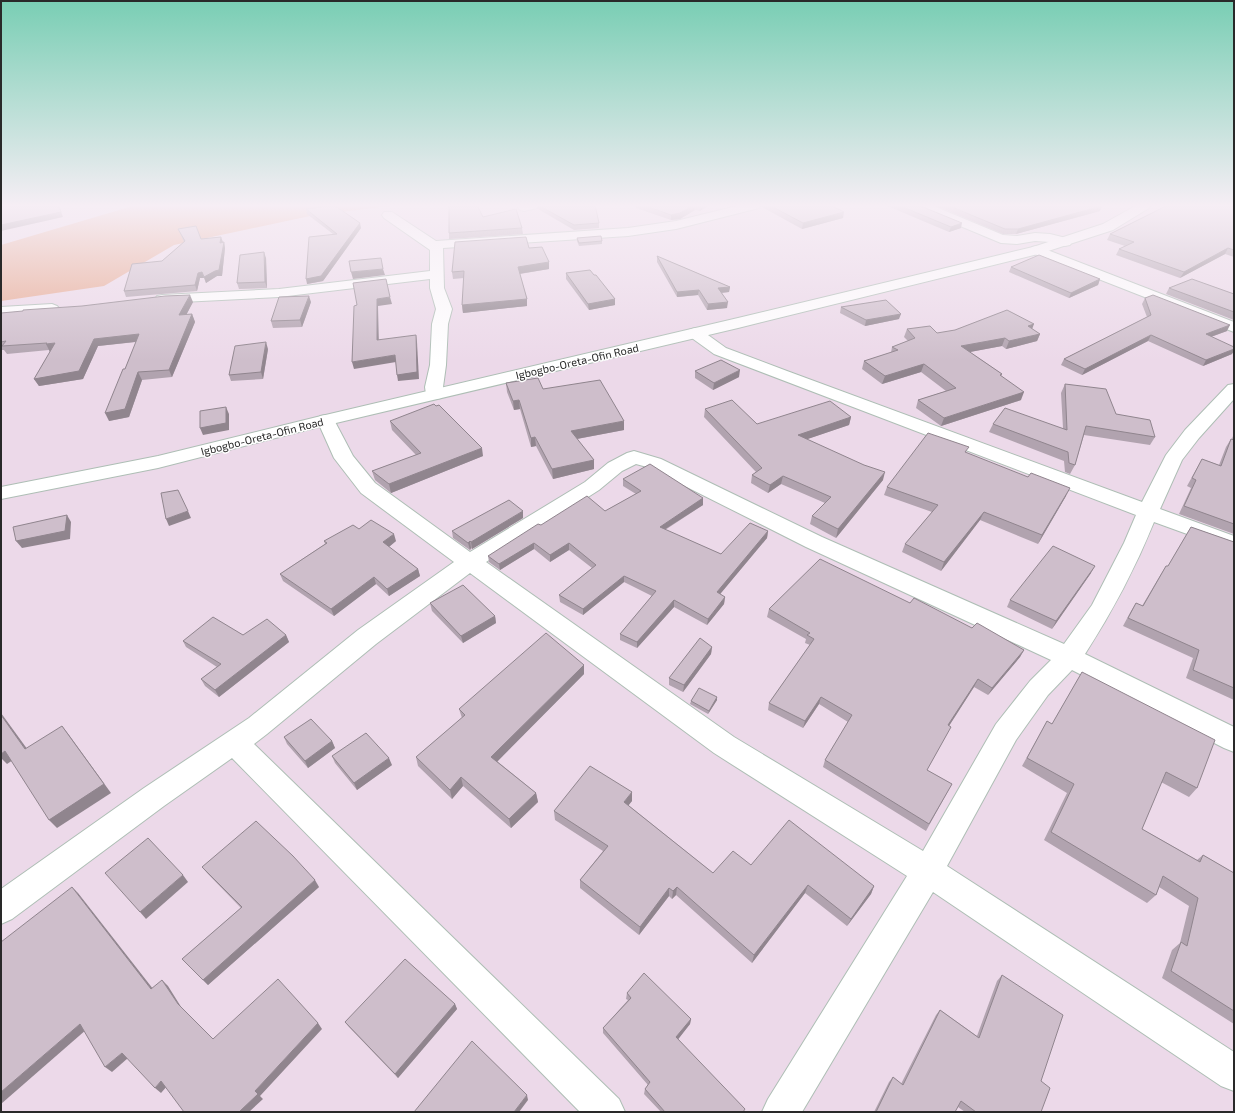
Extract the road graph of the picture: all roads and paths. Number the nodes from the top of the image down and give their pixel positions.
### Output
1 (437, 257) edge
2 (1008, 257) edge
3 (1055, 257) edge
4 (437, 274) junction
5 (145, 300) edge
6 (69, 308) edge
7 (1, 312) edge
8 (1234, 327) edge
9 (695, 333) junction
10 (1234, 389) edge
11 (435, 394) junction
12 (326, 420) junction
13 (1, 493) edge
14 (1148, 512) junction
15 (1234, 544) edge
16 (470, 562) junction
17 (1069, 657) junction
18 (1234, 740) edge
19 (234, 742) junction
20 (928, 871) junction
21 (1, 908) edge
22 (1234, 1073) edge
23 (606, 1112) edge
24 (781, 1112) edge

1 - 4 street
2 - 9 street, Igbogbo-Oreta-Ofin Road
3 - 8 street
4 - 5 street
4 - 11 street
6 - 7 street
9 - 11 street, Igbogbo-Oreta-Ofin Road
9 - 14 street
10 - 14 street
11 - 12 street, Igbogbo-Oreta-Ofin Road
12 - 13 street, Igbogbo-Oreta-Ofin Road
12 - 16 street
14 - 15 street
14 - 17 street
16 - 17 street
16 - 19 street
16 - 20 street
17 - 18 street
17 - 20 street
19 - 21 street
19 - 23 street
20 - 22 street
20 - 24 street

